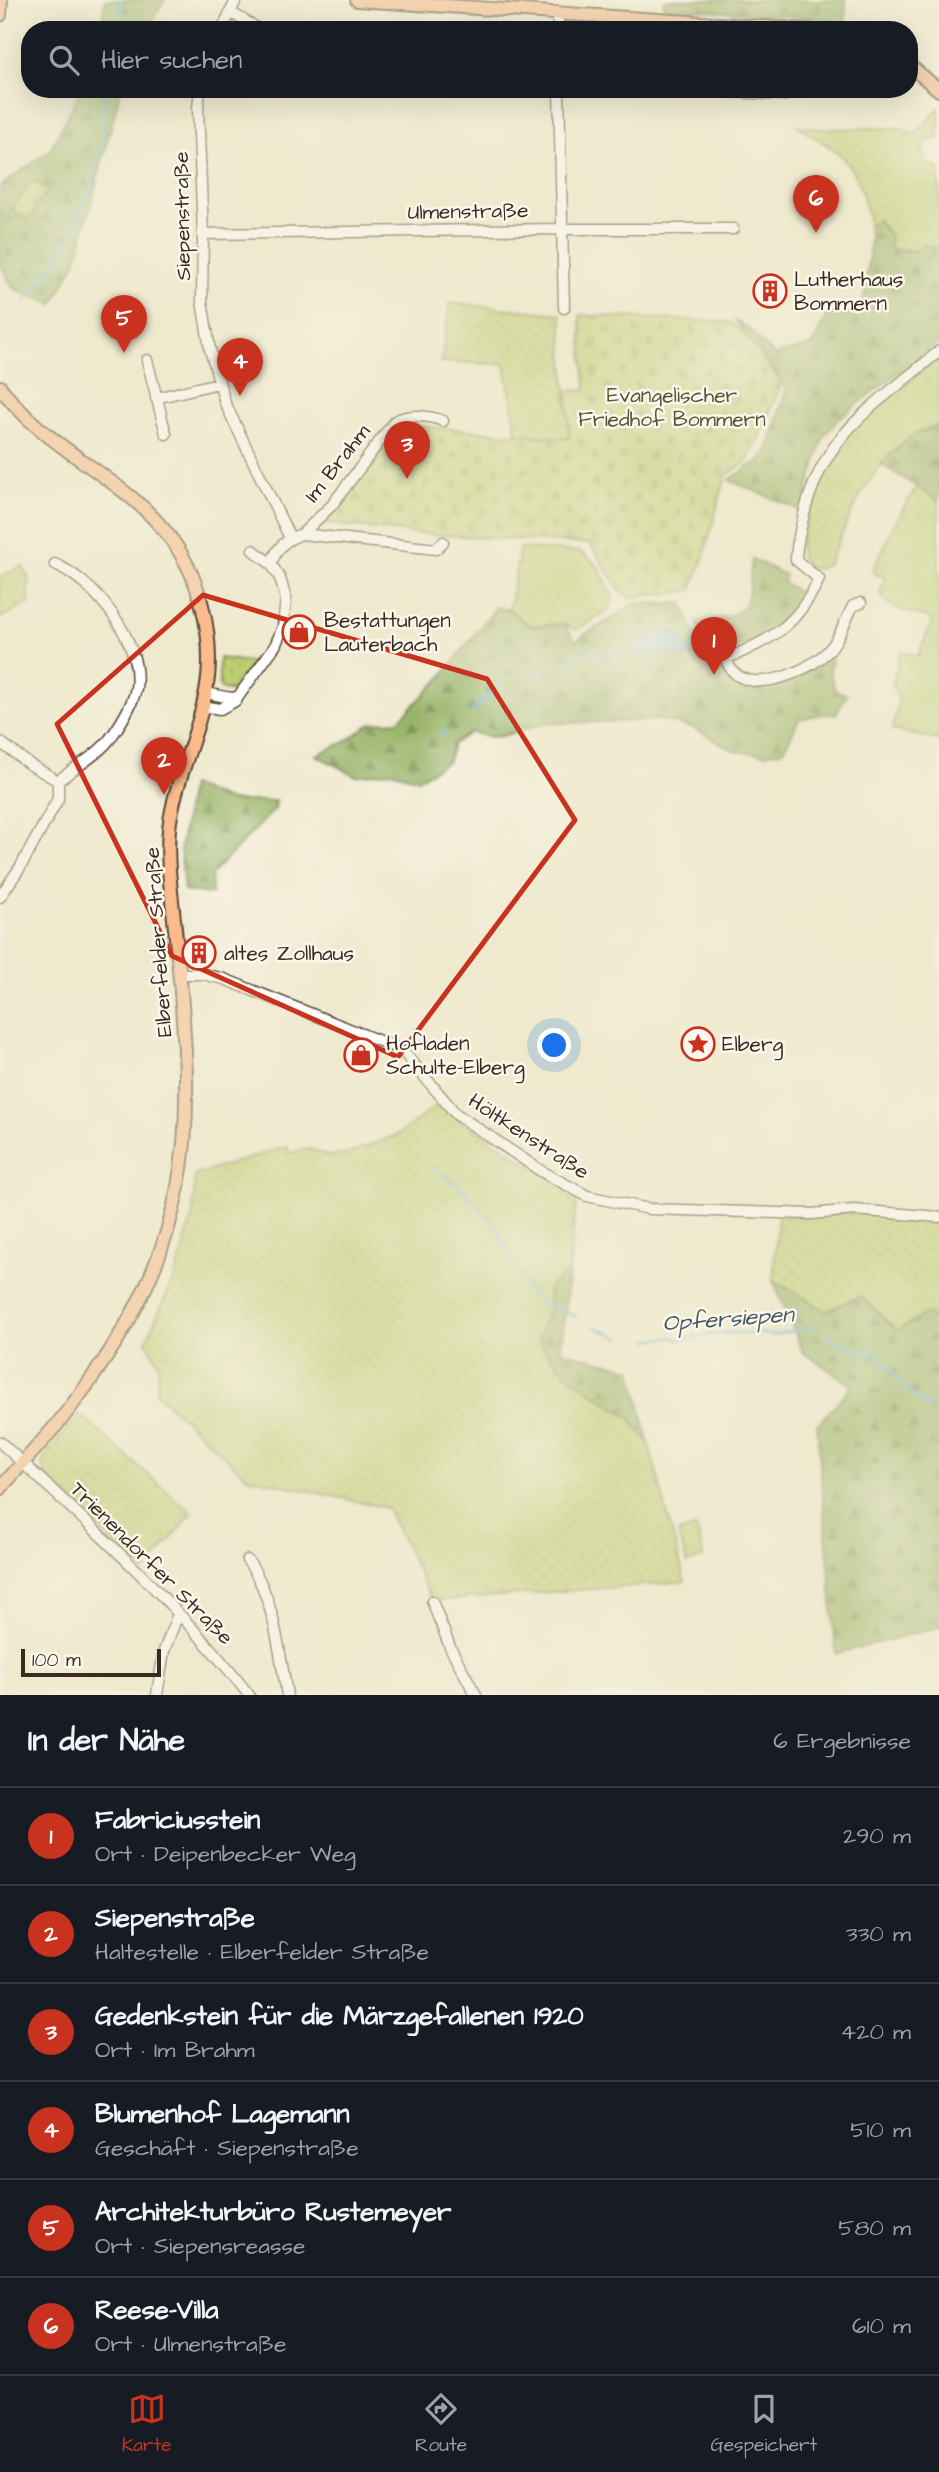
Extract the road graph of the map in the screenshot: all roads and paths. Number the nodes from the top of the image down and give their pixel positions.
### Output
1 (1, 0) edge
2 (236, 0) edge
3 (357, 0) edge
4 (407, 2) edge
5 (230, 12) junction
6 (558, 12) junction
7 (0, 15) edge
8 (226, 21) edge
9 (245, 21) edge
10 (558, 21) edge
11 (684, 21) edge
12 (918, 72) edge
13 (939, 90) edge
14 (199, 98) edge
15 (559, 98) edge
16 (561, 229) junction
17 (733, 229) dead end
18 (203, 234) junction
19 (564, 308) dead end
20 (939, 351) edge
21 (147, 360) dead end
22 (218, 383) junction
23 (0, 387) edge
24 (156, 398) junction
25 (443, 421) dead end
26 (166, 434) dead end
27 (302, 534) junction
28 (290, 538) junction
29 (443, 542) dead end
30 (253, 550) dead end
31 (55, 564) dead end
32 (271, 564) junction
33 (861, 604) dead end
34 (205, 699) junction
35 (0, 742) edge
36 (58, 781) junction
37 (0, 897) edge
38 (180, 974) junction
39 (939, 1217) edge
40 (0, 1442) edge
41 (23, 1464) junction
42 (0, 1489) edge
43 (247, 1560) dead end
44 (432, 1601) dead end
45 (178, 1614) junction
46 (157, 1695) edge
47 (249, 1695) edge
48 (287, 1695) edge
49 (476, 1695) edge

1 - 7 main road
2 - 5 street
3 - 4 main road
4 - 6 main road
5 - 8 street
5 - 9 street
6 - 10 street
6 - 11 main road
12 - 13 main road
14 - 18 street, Siepenstraße
15 - 16 street
16 - 17 street, Ulmenstraße
16 - 18 street, Ulmenstraße
16 - 19 street
18 - 22 street, Siepenstraße
20 - 33 street
21 - 24 street
22 - 24 street
22 - 28 street, Siepenstraße
23 - 34 main road, Elberfelder Straße
24 - 26 street
25 - 27 street, Im Brahm
27 - 28 street
27 - 29 street
28 - 32 street
30 - 32 street
31 - 36 street
32 - 34 street
34 - 38 main road, Elberfelder Straße
35 - 36 street
36 - 37 street
38 - 39 street, Höltkenstraße
38 - 41 main road, Elberfelder Straße
40 - 41 street, Trienendorfer Straße
41 - 42 main road, Elberfelder Straße
41 - 45 street, Trienendorfer Straße
43 - 48 street
44 - 49 street
45 - 46 street
45 - 47 street, Trienendorfer Straße

